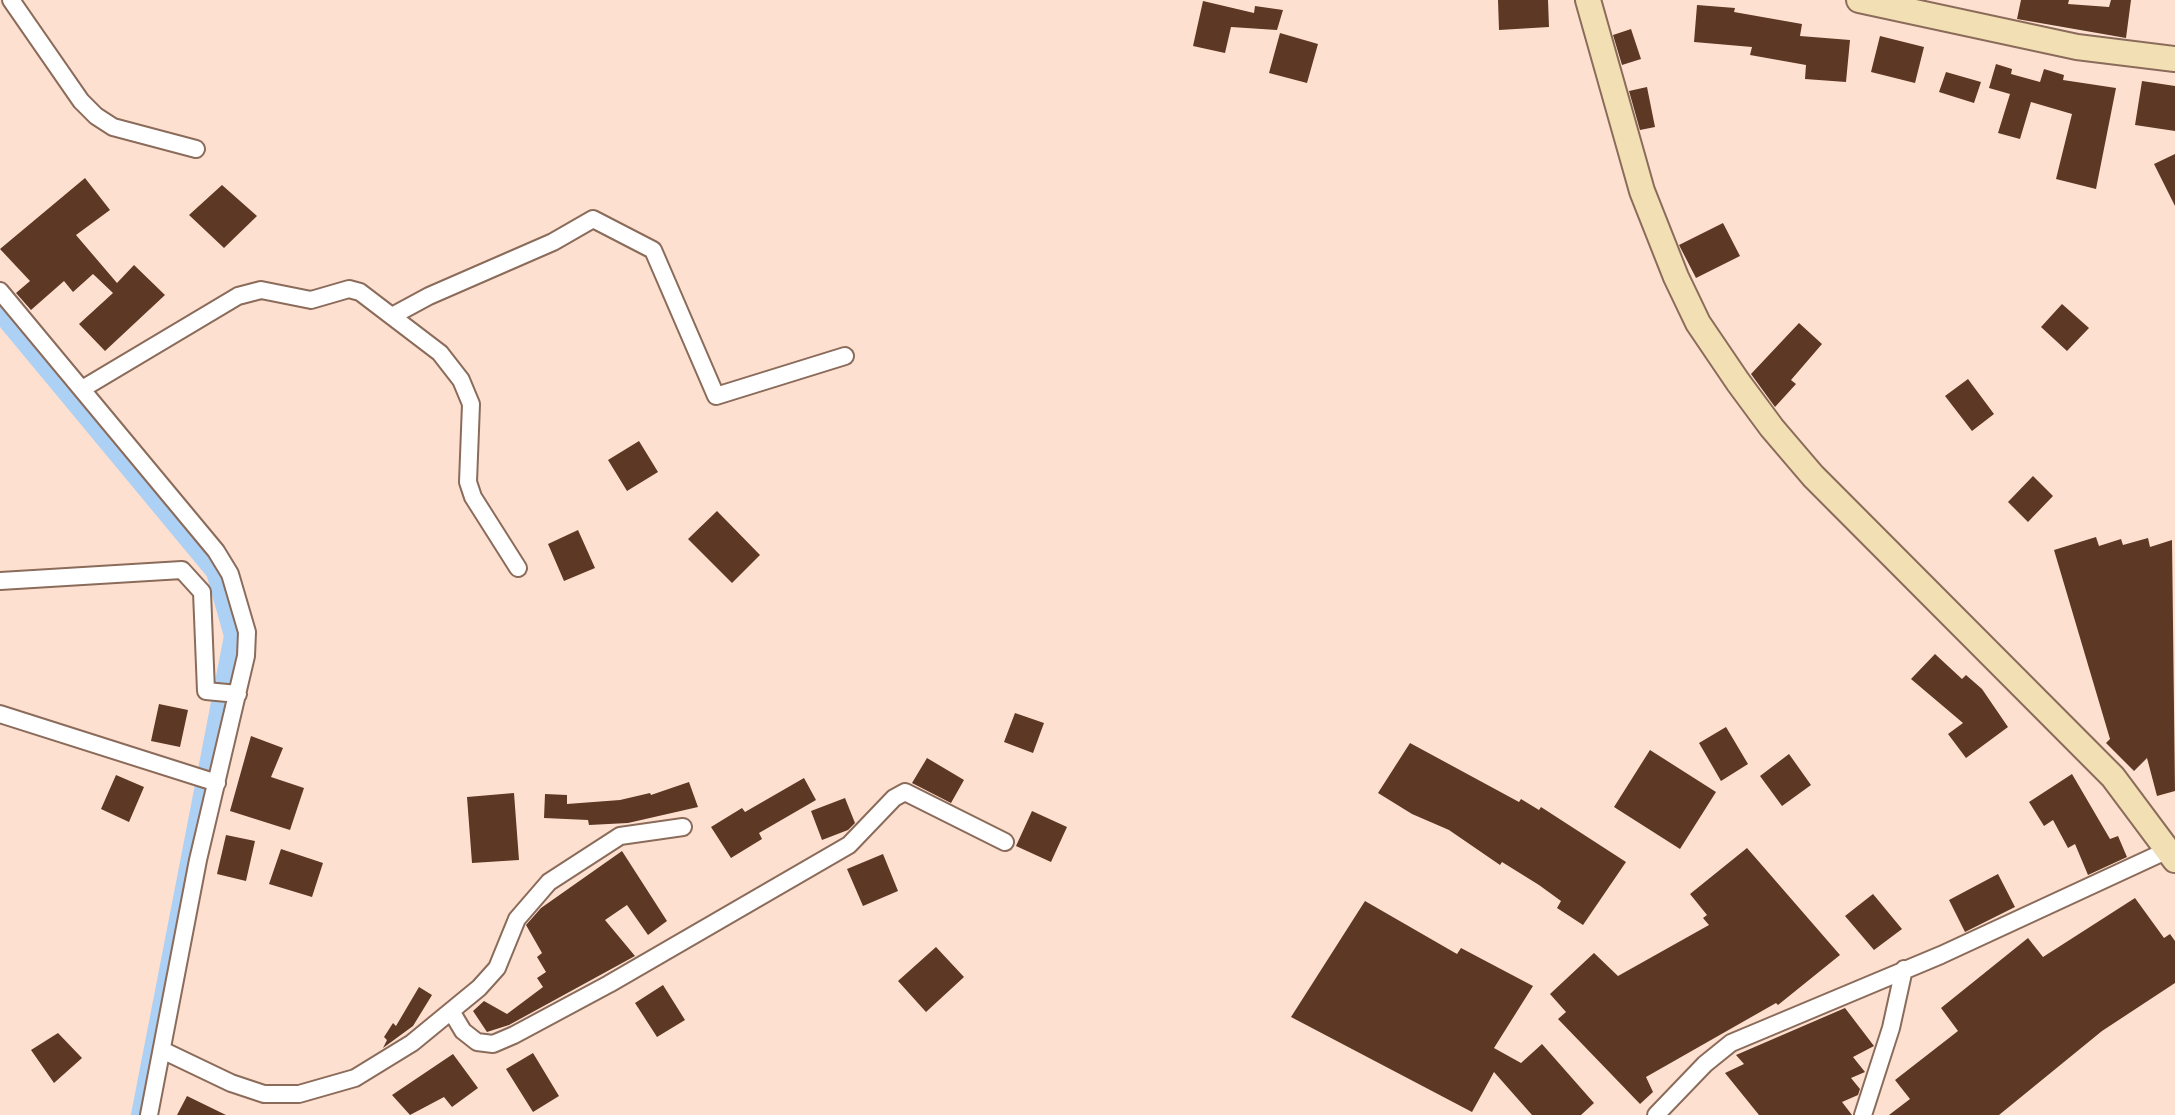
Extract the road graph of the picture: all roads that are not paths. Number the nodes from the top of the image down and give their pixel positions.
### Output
1 (11, 0) edge
2 (1588, 0) edge
3 (1859, 0) edge
4 (2175, 59) edge
5 (196, 149) dead end
6 (0, 291) edge
7 (392, 316) junction
8 (845, 356) dead end
9 (82, 389) junction
10 (518, 568) dead end
11 (0, 581) edge
12 (238, 694) junction
13 (0, 714) edge
14 (217, 783) junction
15 (683, 827) dead end
16 (1005, 842) dead end
17 (2171, 855) edge
18 (1904, 969) junction
19 (451, 1011) junction
20 (162, 1050) junction
21 (149, 1115) edge
22 (1656, 1115) edge
23 (1863, 1115) edge

1 - 5 street
2 - 17 street
3 - 4 street
6 - 9 street
7 - 8 street
7 - 9 street
7 - 10 street
9 - 12 street
11 - 12 street
12 - 14 street
13 - 14 street
14 - 20 street
15 - 19 street
16 - 19 street
17 - 18 street
18 - 22 street
18 - 23 street
19 - 20 street
20 - 21 street

